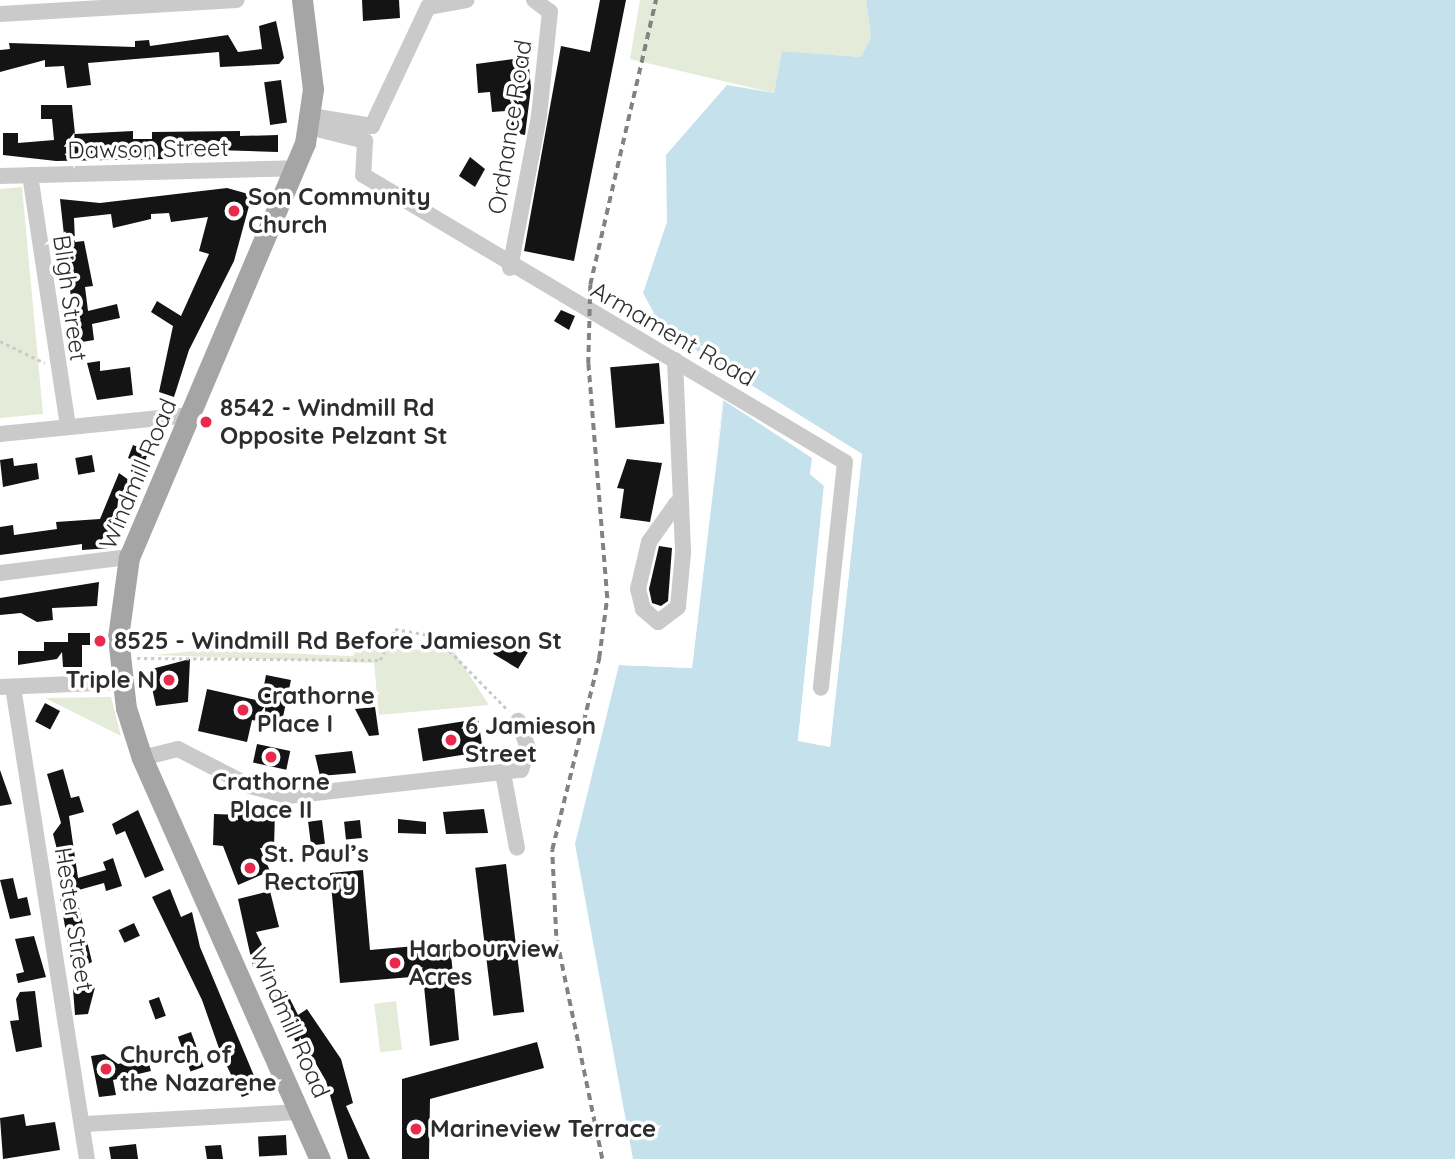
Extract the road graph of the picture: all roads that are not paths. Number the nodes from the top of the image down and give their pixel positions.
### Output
1 (237, 0) edge
2 (302, 0) edge
3 (466, 0) edge
4 (534, 0) edge
5 (0, 14) edge
6 (310, 121) junction
7 (369, 133) junction
8 (297, 168) junction
9 (30, 175) junction
10 (0, 176) edge
11 (510, 268) junction
12 (675, 360) junction
13 (190, 415) junction
14 (68, 426) junction
15 (0, 434) edge
16 (676, 504) junction
17 (129, 557) junction
18 (0, 573) edge
19 (122, 681) junction
20 (7, 687) edge
21 (821, 688) dead end
22 (519, 721) road end
23 (142, 758) junction
24 (505, 772) junction
25 (517, 848) dead end
26 (302, 1112) junction
27 (85, 1124) junction
28 (87, 1159) edge
29 (320, 1159) edge

1 - 5 street
2 - 6 main road, Windmill Road
3 - 7 street
4 - 11 street, Ordnance Road
6 - 7 street
6 - 8 main road, Windmill Road
7 - 11 street, Armament Road
8 - 9 street, Dawson Street
8 - 13 main road, Windmill Road
9 - 10 street, Dawson Street
9 - 14 street, Bligh Street
11 - 12 street, Armament Road
12 - 16 street
12 - 21 street, Armament Road
13 - 14 street
13 - 17 main road, Windmill Road
14 - 15 street
16 - 16 street
17 - 18 street
17 - 19 main road, Windmill Road
19 - 20 street
19 - 23 main road, Windmill Road
20 - 27 street, Hester Street
22 - 24 street
23 - 24 street
23 - 26 main road, Windmill Road
24 - 25 street
26 - 27 street
26 - 29 main road, Windmill Road
27 - 28 street, Hester Street

